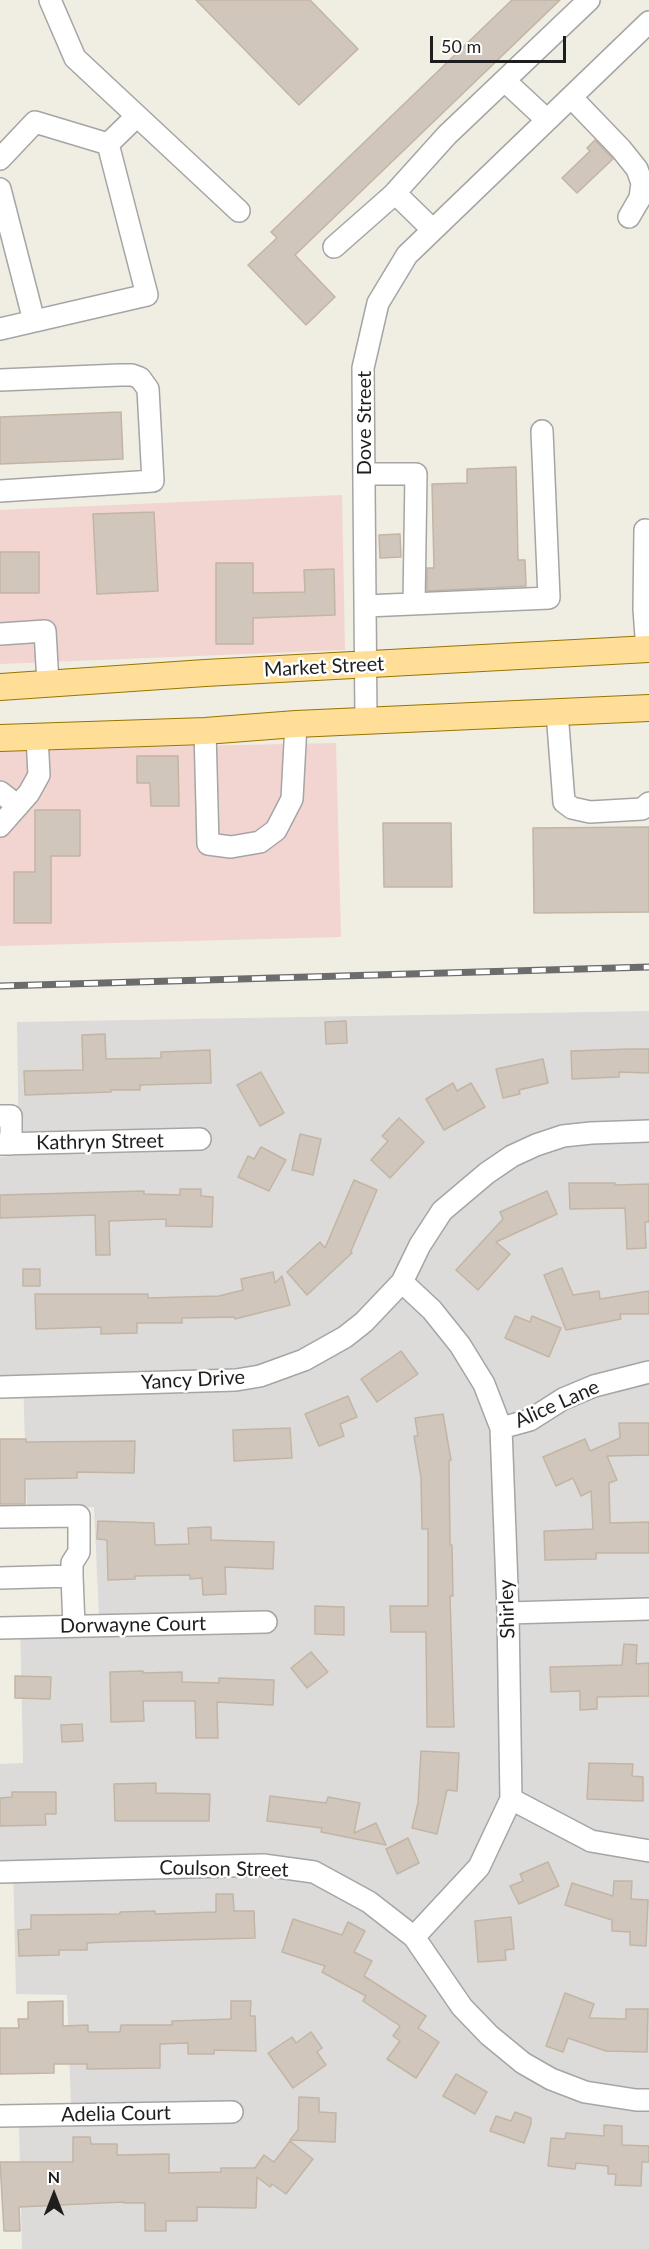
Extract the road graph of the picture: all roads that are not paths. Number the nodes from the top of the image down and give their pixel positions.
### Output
1 (50, 0) edge
2 (588, 0) edge
3 (649, 22) edge
4 (505, 81) junction
5 (571, 97) junction
6 (138, 116) junction
7 (547, 120) junction
8 (108, 144) junction
9 (0, 159) edge
10 (0, 189) edge
11 (395, 193) junction
12 (239, 211) dead end
13 (629, 217) dead end
14 (433, 230) junction
15 (334, 247) dead end
16 (34, 321) junction
17 (0, 329) edge
18 (0, 380) edge
19 (542, 432) dead end
20 (364, 474) junction
21 (0, 491) edge
22 (645, 530) dead end
23 (414, 604) junction
24 (366, 606) junction
25 (0, 634) edge
26 (648, 650) edge
27 (366, 665) junction
28 (48, 684) junction
29 (0, 687) edge
30 (649, 708) edge
31 (557, 712) junction
32 (366, 720) junction
33 (296, 724) junction
34 (205, 731) junction
35 (38, 736) junction
36 (0, 738) edge
37 (0, 792) edge
38 (649, 803) edge
39 (18, 806) junction
40 (1, 824) edge
41 (0, 1116) edge
42 (649, 1131) edge
43 (200, 1139) dead end
44 (6, 1144) edge
45 (402, 1282) junction
46 (649, 1372) edge
47 (0, 1387) edge
48 (501, 1428) junction
49 (74, 1516) junction
50 (0, 1517) edge
51 (0, 1526) edge
52 (72, 1576) junction
53 (0, 1578) edge
54 (649, 1609) edge
55 (508, 1613) junction
56 (266, 1622) dead end
57 (74, 1626) junction
58 (0, 1628) edge
59 (511, 1798) junction
60 (649, 1851) edge
61 (0, 1872) edge
62 (414, 1937) junction
63 (649, 2100) edge
64 (232, 2112) dead end
65 (0, 2116) edge

1 - 6 street
2 - 4 street
3 - 5 street, Dove Street
4 - 7 street
4 - 11 street
5 - 7 street, Dove Street
5 - 13 street
6 - 8 street
6 - 12 street
7 - 14 street, Dove Street
8 - 9 street
8 - 16 street
10 - 16 street
11 - 14 street
11 - 15 street
14 - 20 street, Dove Street
16 - 17 street
18 - 21 street
19 - 23 street
20 - 23 street
20 - 24 street, Dove Street
22 - 26 street
23 - 24 street
24 - 27 street, Dove Street
25 - 28 street
26 - 27 main road, Market Street
27 - 28 main road, Market Street
27 - 32 street, Dove Street
28 - 29 main road, Market Street
30 - 31 main road
31 - 32 main road
31 - 38 street
32 - 33 main road
33 - 34 main road
33 - 34 street
34 - 35 main road
35 - 36 main road
35 - 39 street
37 - 39 street
39 - 40 street
41 - 44 street
42 - 45 street, Yancy Drive
43 - 44 street, Kathryn Street
45 - 47 street, Yancy Drive
45 - 48 street, Shirley
46 - 48 street, Alice Lane
48 - 55 street, Shirley
49 - 50 street
49 - 51 street
49 - 52 street
52 - 53 street
52 - 57 street
54 - 55 street
55 - 59 street, Shirley
56 - 57 street, Dorwayne Court
57 - 58 street, Dorwayne Court
59 - 60 street
59 - 62 street, Shirley
61 - 62 street, Coulson Street
62 - 63 street, Coulson Street
64 - 65 street, Adelia Court

